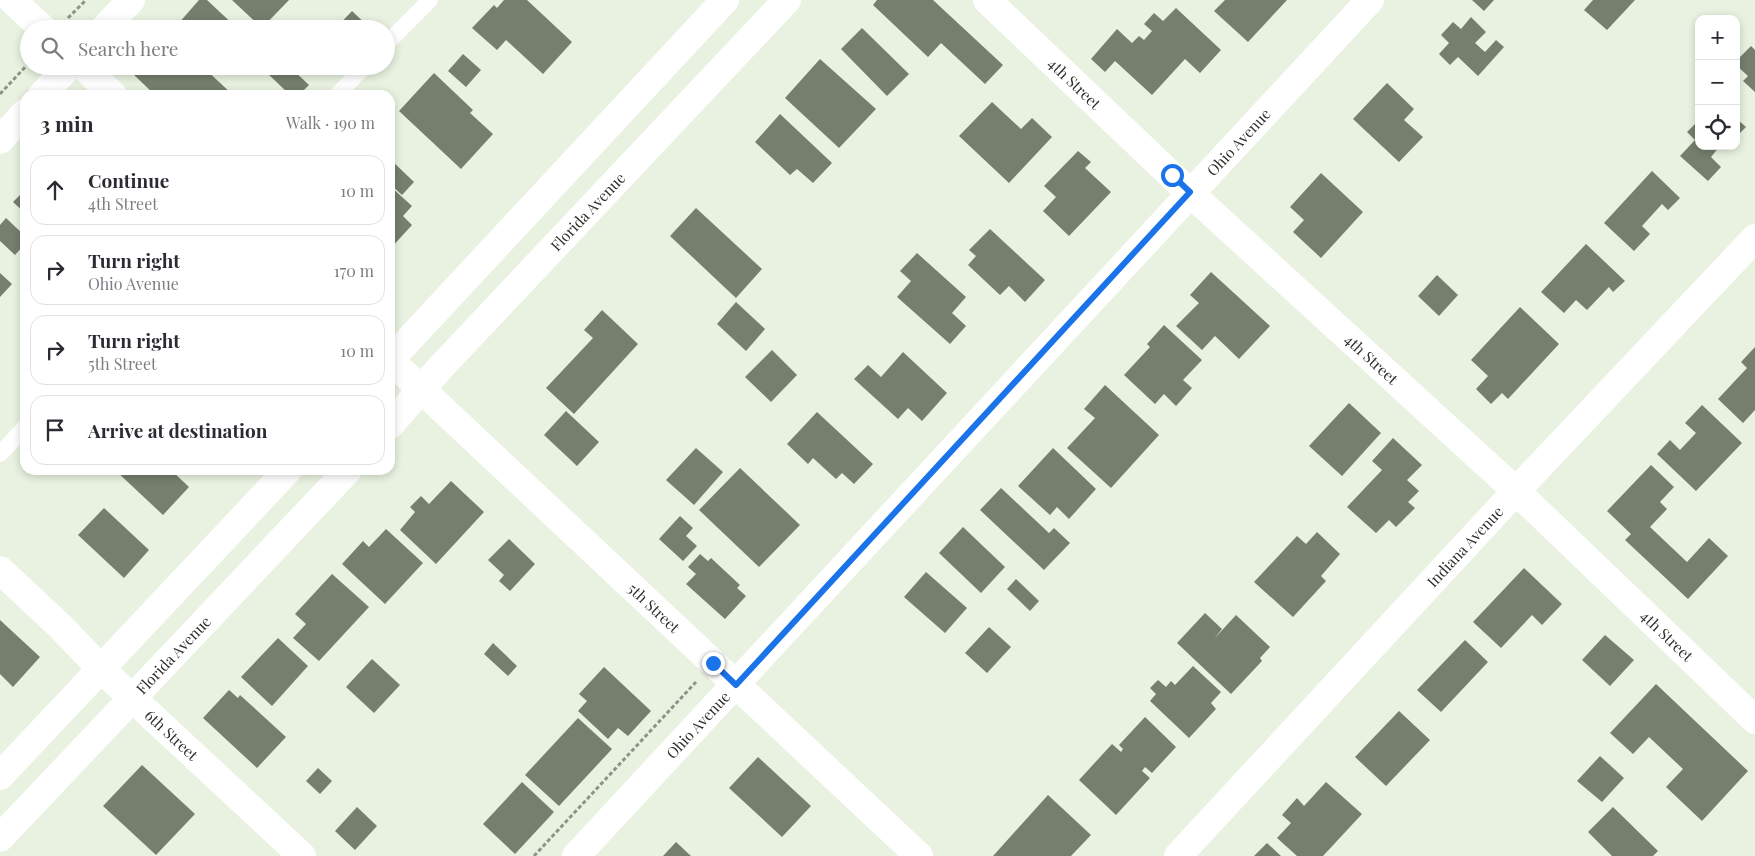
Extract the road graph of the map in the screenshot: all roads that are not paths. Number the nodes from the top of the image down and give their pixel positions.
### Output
1 (12, 0) edge
2 (131, 0) edge
3 (430, 0) edge
4 (725, 0) edge
5 (788, 0) edge
6 (987, 0) edge
7 (1370, 0) edge
8 (44, 20) edge
9 (112, 20) edge
10 (395, 35) edge
11 (60, 75) edge
12 (92, 75) edge
13 (356, 75) edge
14 (46, 90) edge
15 (108, 90) edge
16 (342, 90) edge
17 (20, 118) edge
18 (0, 140) edge
19 (1190, 192) junction
20 (1755, 238) edge
21 (395, 355) edge
22 (395, 365) edge
23 (423, 390) junction
24 (395, 420) edge
25 (20, 432) edge
26 (0, 454) edge
27 (283, 475) edge
28 (343, 475) edge
29 (1516, 491) junction
30 (0, 570) edge
31 (102, 670) junction
32 (736, 685) junction
33 (132, 697) junction
34 (1755, 720) edge
35 (0, 776) edge
36 (0, 838) edge
37 (294, 853) edge
38 (576, 856) edge
39 (919, 856) edge
40 (1178, 856) edge

1 - 8 street
2 - 9 street
3 - 10 lane
4 - 21 street
5 - 23 street, Florida Avenue
6 - 19 street, 4th Street
7 - 19 street, Ohio Avenue
11 - 14 street
12 - 15 street
13 - 16 lane
17 - 18 street
19 - 29 street, 4th Street
19 - 32 street, Ohio Avenue
20 - 29 street, Indiana Avenue
22 - 23 street, 5th Street
23 - 24 street, Florida Avenue
23 - 32 street, 5th Street
25 - 26 lane
27 - 31 street
28 - 33 street, Florida Avenue
29 - 34 street, 4th Street
29 - 40 street, Indiana Avenue
30 - 31 street, 6th Street
31 - 33 street, 6th Street
31 - 35 street
32 - 38 street, Ohio Avenue
32 - 39 street, 5th Street
33 - 36 street, Florida Avenue
33 - 37 street, 6th Street

